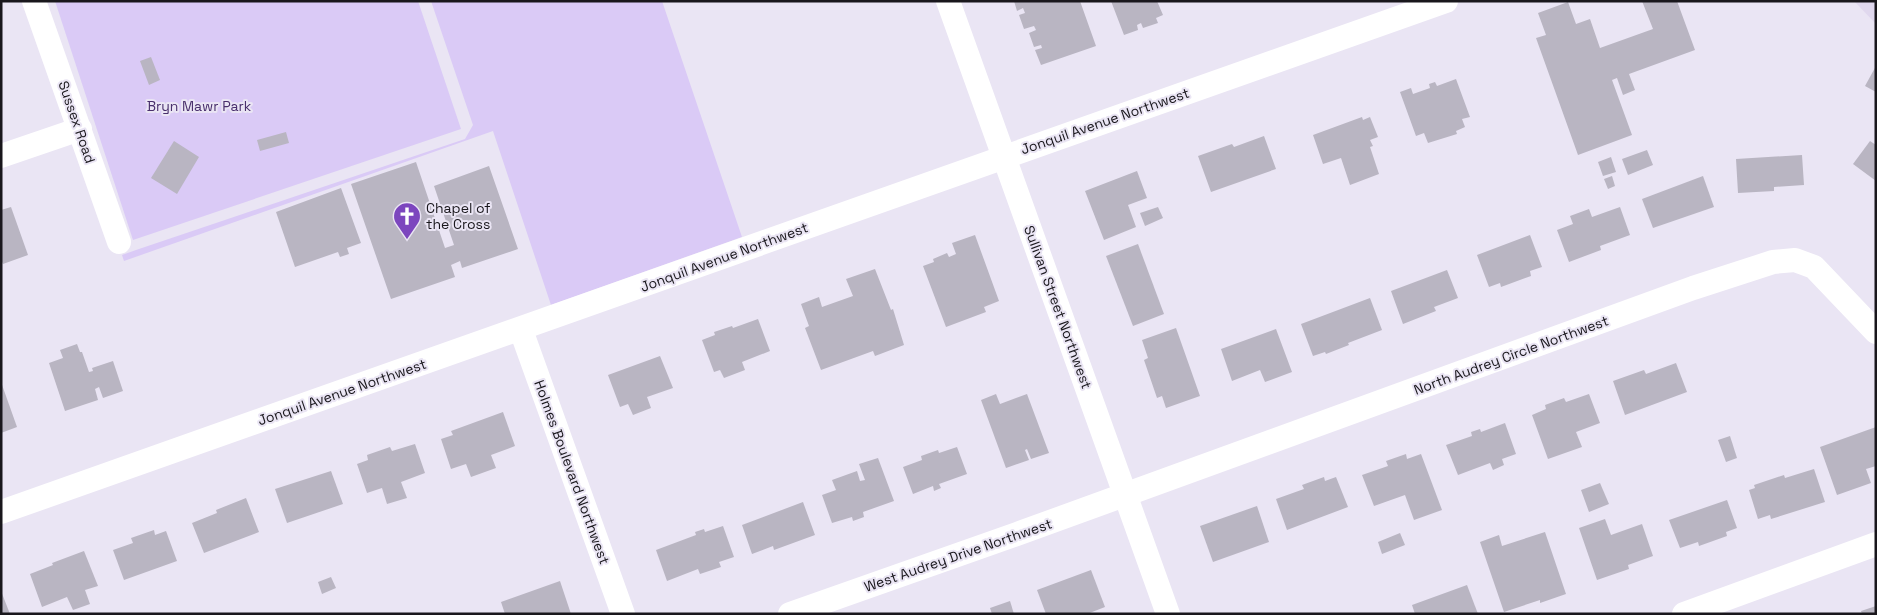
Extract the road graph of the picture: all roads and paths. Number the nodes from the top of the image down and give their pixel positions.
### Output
1 (34, 1) edge
2 (948, 1) edge
3 (1446, 1) edge
4 (80, 129) junction
5 (1, 156) edge
6 (1004, 157) junction
7 (120, 242) dead end
8 (521, 330) junction
9 (1876, 332) edge
10 (1125, 495) junction
11 (1, 512) edge
12 (1876, 544) edge
13 (623, 614) edge
14 (790, 614) edge
15 (1168, 614) edge
16 (1684, 614) edge

1 - 4 street, Sussex Road
2 - 6 street, Sullivan Street Northwest
3 - 6 street, Jonquil Avenue Northwest
4 - 5 street
4 - 7 street, Sussex Road
6 - 8 street, Jonquil Avenue Northwest
6 - 10 street, Sullivan Street Northwest
8 - 11 street, Jonquil Avenue Northwest
8 - 13 street, Holmes Boulevard Northwest
9 - 10 street, North Audrey Circle Northwest
10 - 14 street, West Audrey Drive Northwest
10 - 15 street, Sullivan Street Northwest
12 - 16 street

